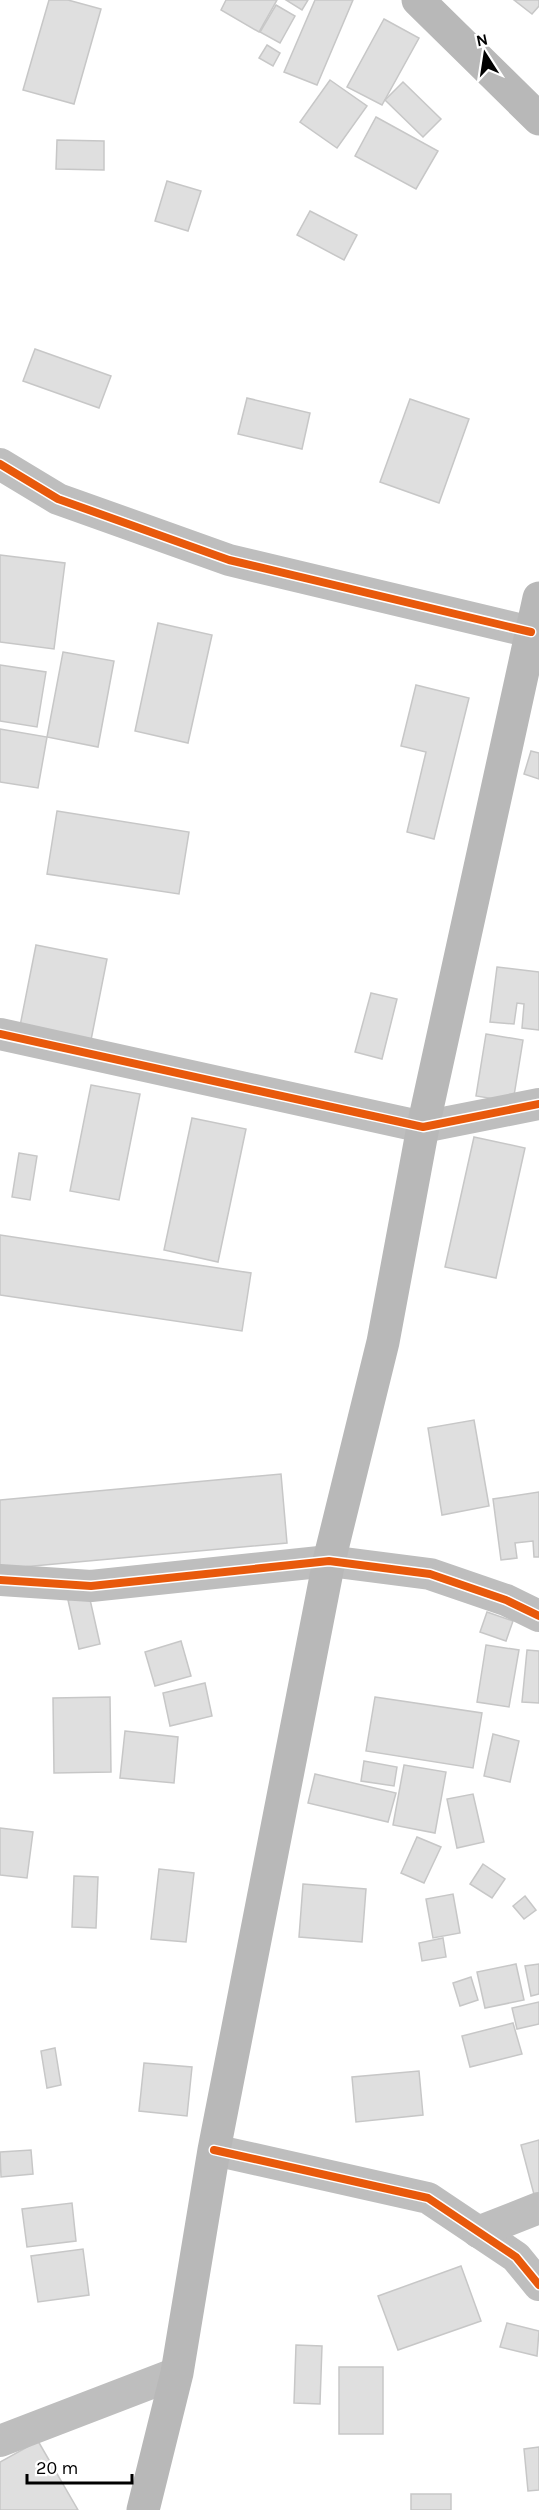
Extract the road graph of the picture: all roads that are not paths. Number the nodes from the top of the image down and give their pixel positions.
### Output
1 (418, 0) edge
2 (539, 119) edge
3 (0, 464) edge
4 (539, 598) edge
5 (531, 632) junction
6 (0, 1034) edge
7 (539, 1104) edge
8 (423, 1127) junction
9 (329, 1561) junction
10 (0, 1580) edge
11 (539, 1616) edge
12 (214, 2150) junction
13 (539, 2208) edge
14 (478, 2232) junction
15 (539, 2285) edge
16 (177, 2373) junction
17 (0, 2441) edge
18 (143, 2510) edge

1 - 2 main road
3 - 5 street
4 - 5 main road
5 - 8 main road
6 - 8 street
7 - 8 street
8 - 9 main road
9 - 10 street
9 - 11 street
9 - 12 main road
12 - 14 street
12 - 16 main road
13 - 14 street
14 - 15 street
16 - 17 street
16 - 18 main road

